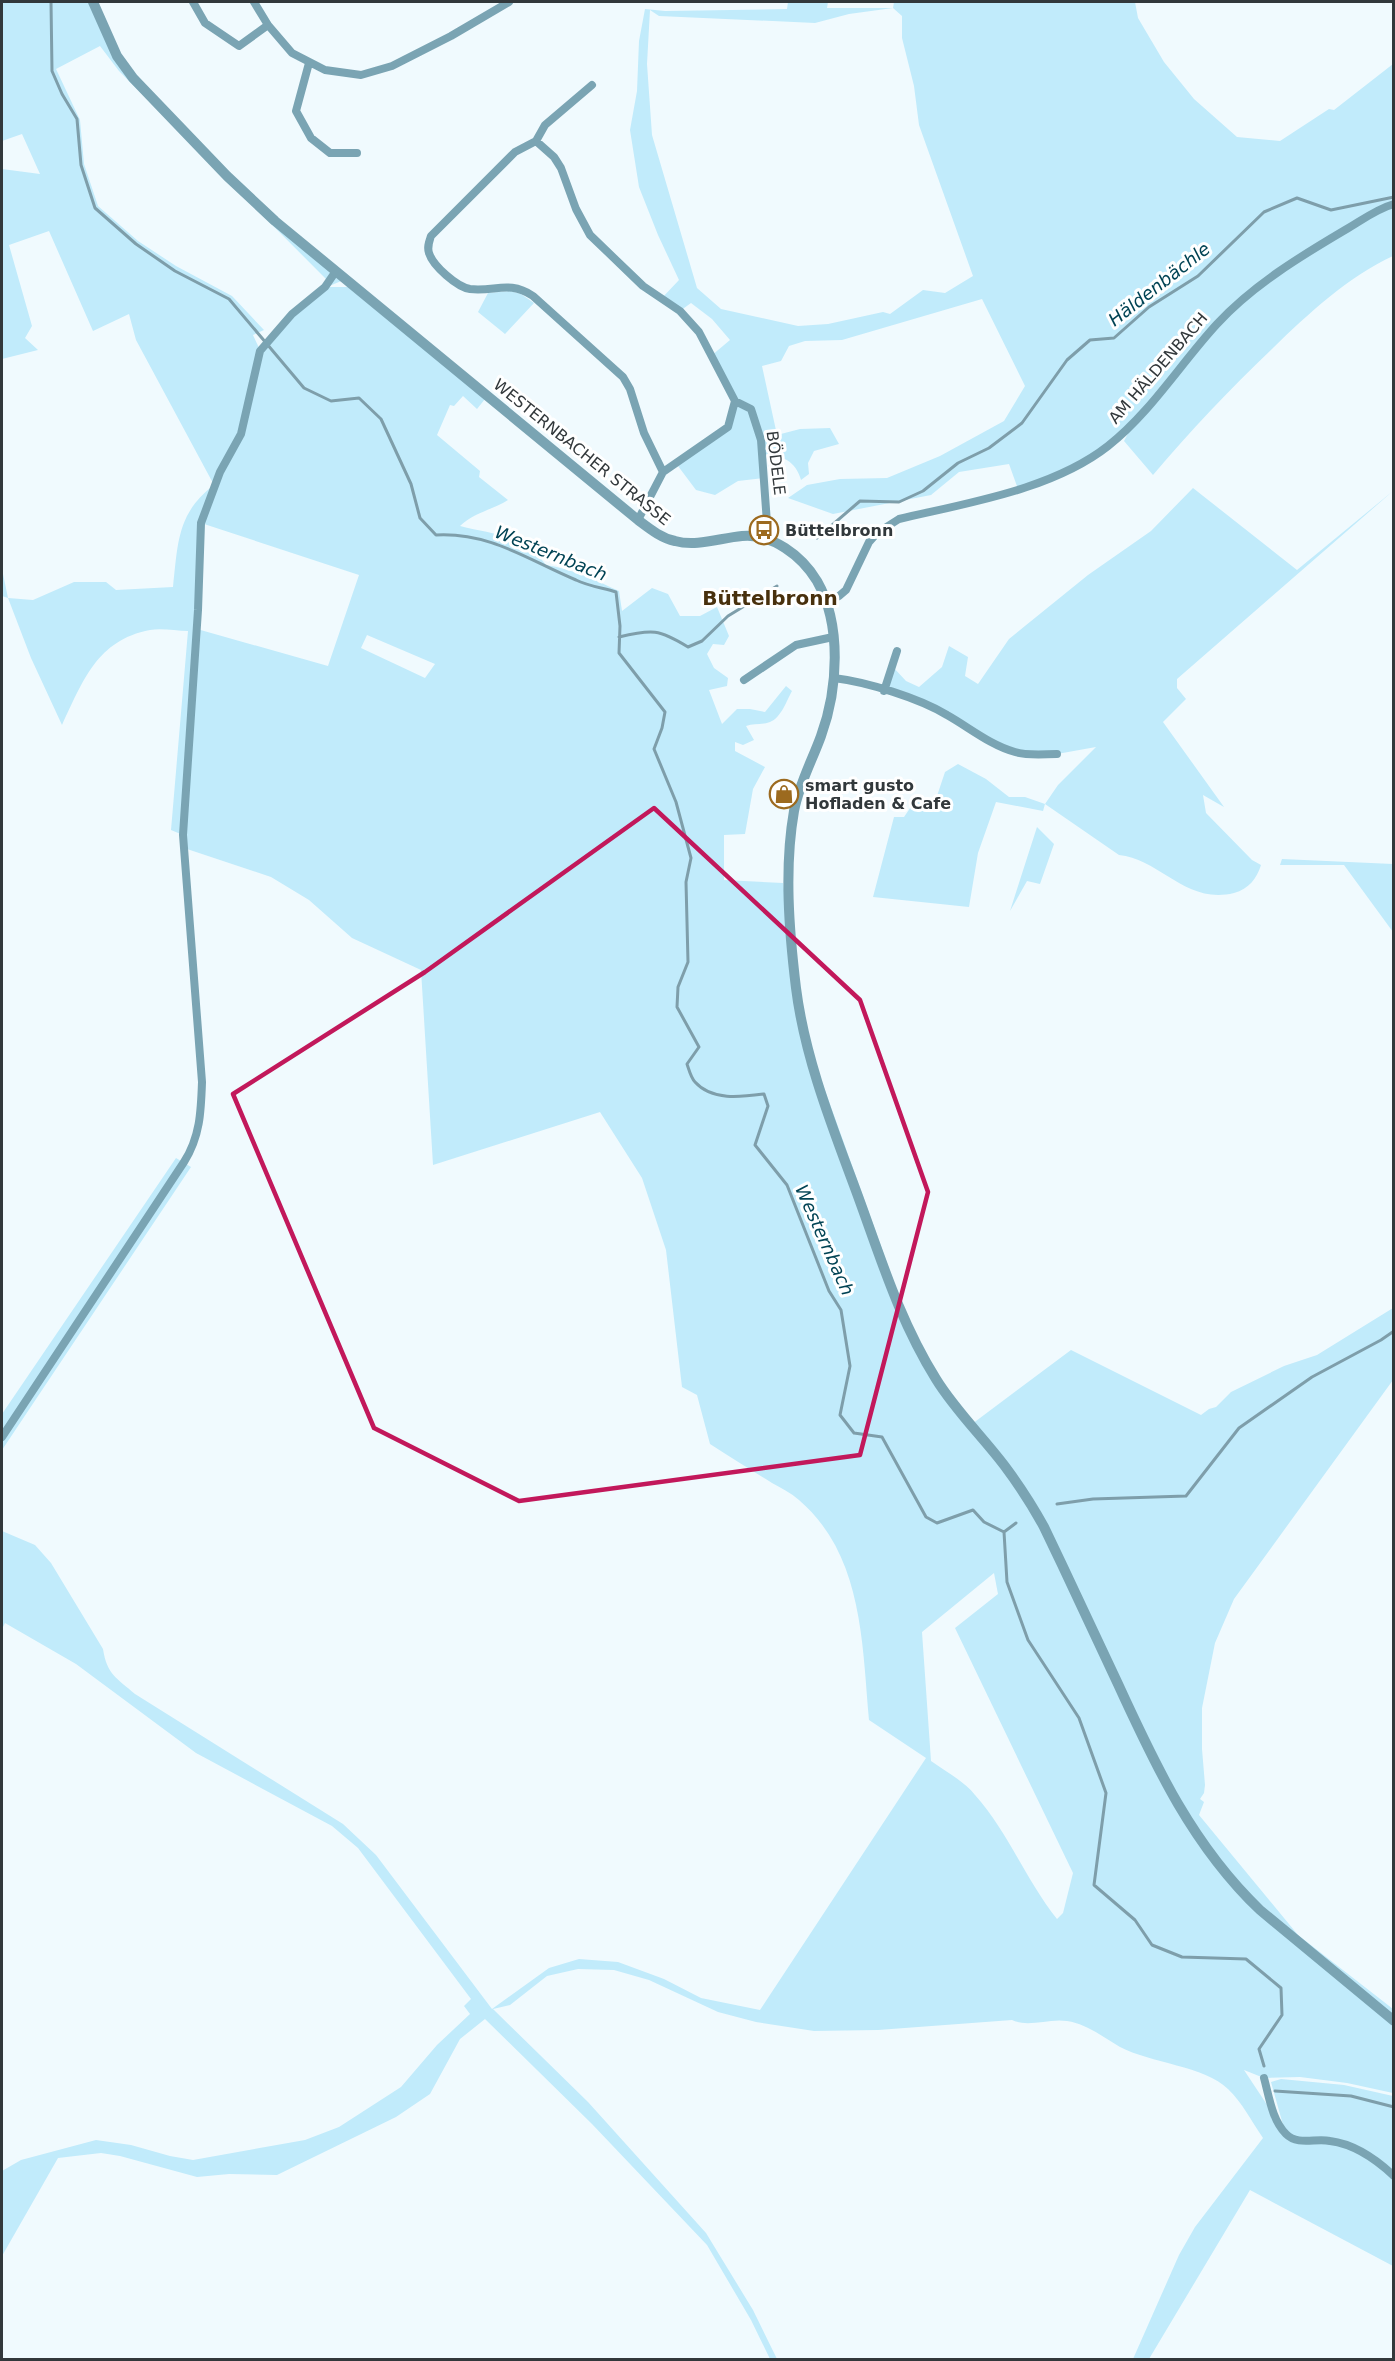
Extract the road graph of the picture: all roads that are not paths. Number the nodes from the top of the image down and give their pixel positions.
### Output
1 (93, 2) edge
2 (193, 2) edge
3 (254, 2) edge
4 (508, 2) edge
5 (268, 25) junction
6 (309, 63) junction
7 (592, 86) dead end
8 (536, 141) junction
9 (357, 153) dead end
10 (1394, 204) edge
11 (336, 271) junction
12 (735, 401) junction
13 (663, 472) junction
14 (638, 520) junction
15 (758, 536) junction
16 (826, 603) junction
17 (833, 637) junction
18 (897, 651) dead end
19 (834, 678) junction
20 (744, 680) dead end
21 (885, 691) junction
22 (1057, 754) dead end
23 (2, 1437) edge
24 (1394, 2021) edge
25 (1264, 2078) dead end
26 (1394, 2176) edge

1 - 11 street, WESTERNBACHER STRASSE
2 - 5 street
3 - 5 street
4 - 6 street
5 - 6 street
6 - 9 street
7 - 8 street
8 - 12 street, BÖDELE
8 - 13 street
10 - 16 street, AM HÄLDENBACH
11 - 14 street, WESTERNBACHER STRASSE
11 - 23 street
12 - 13 street
12 - 15 street, BÖDELE
13 - 14 street
14 - 15 street, WESTERNBACHER STRASSE
15 - 16 street, WESTERNBACHER STRASSE
16 - 17 street, WESTERNBACHER STRASSE
17 - 19 street, WESTERNBACHER STRASSE
17 - 20 street
18 - 21 street
19 - 21 street
19 - 24 street, WESTERNBACHER STRASSE
21 - 22 street
25 - 26 street

